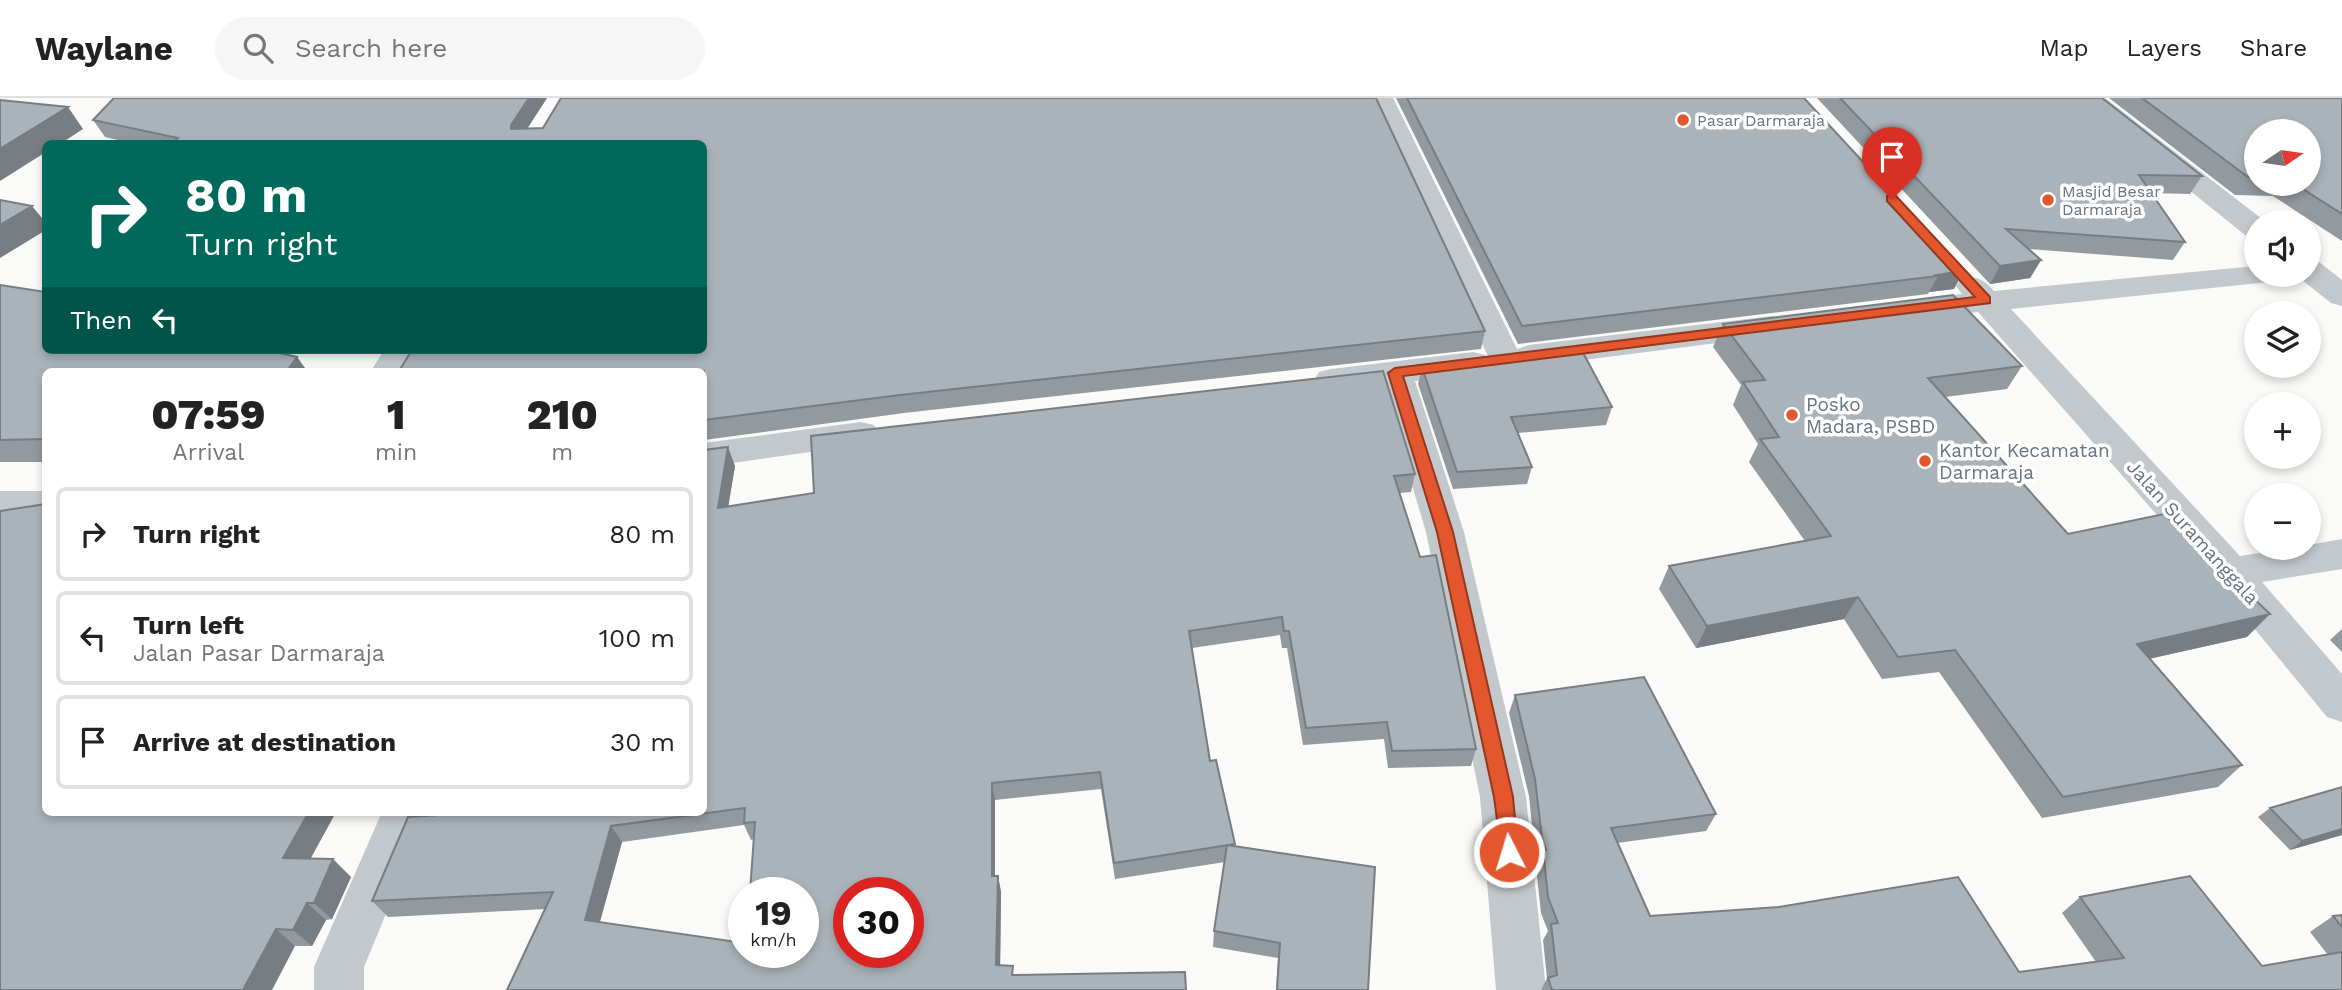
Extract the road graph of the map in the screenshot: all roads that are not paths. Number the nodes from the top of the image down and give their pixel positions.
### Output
1 (1380, 98) edge
2 (2088, 98) edge
3 (2244, 220) edge
4 (2342, 264) edge
5 (2321, 268) edge
6 (1957, 270) edge
7 (2244, 276) edge
8 (2321, 279) edge
9 (2342, 296) edge
10 (1985, 300) junction
11 (1875, 313) edge
12 (1807, 322) edge
13 (1506, 359) junction
14 (1395, 373) junction
15 (1300, 383) edge
16 (891, 430) edge
17 (707, 454) edge
18 (0, 505) edge
19 (42, 505) edge
20 (2342, 554) edge
21 (2231, 572) junction
22 (2342, 704) edge
23 (403, 816) edge
24 (339, 990) edge
25 (1521, 990) edge

1 - 13 street
2 - 3 street
4 - 5 street
6 - 10 street, Jalan Suramanggala
7 - 10 street
8 - 9 street
10 - 11 street
10 - 21 street, Jalan Suramanggala
12 - 13 street
13 - 14 street
14 - 15 street
14 - 25 street
16 - 17 street
18 - 19 street
20 - 21 street
21 - 22 street, Jalan Suramanggala
23 - 24 street

